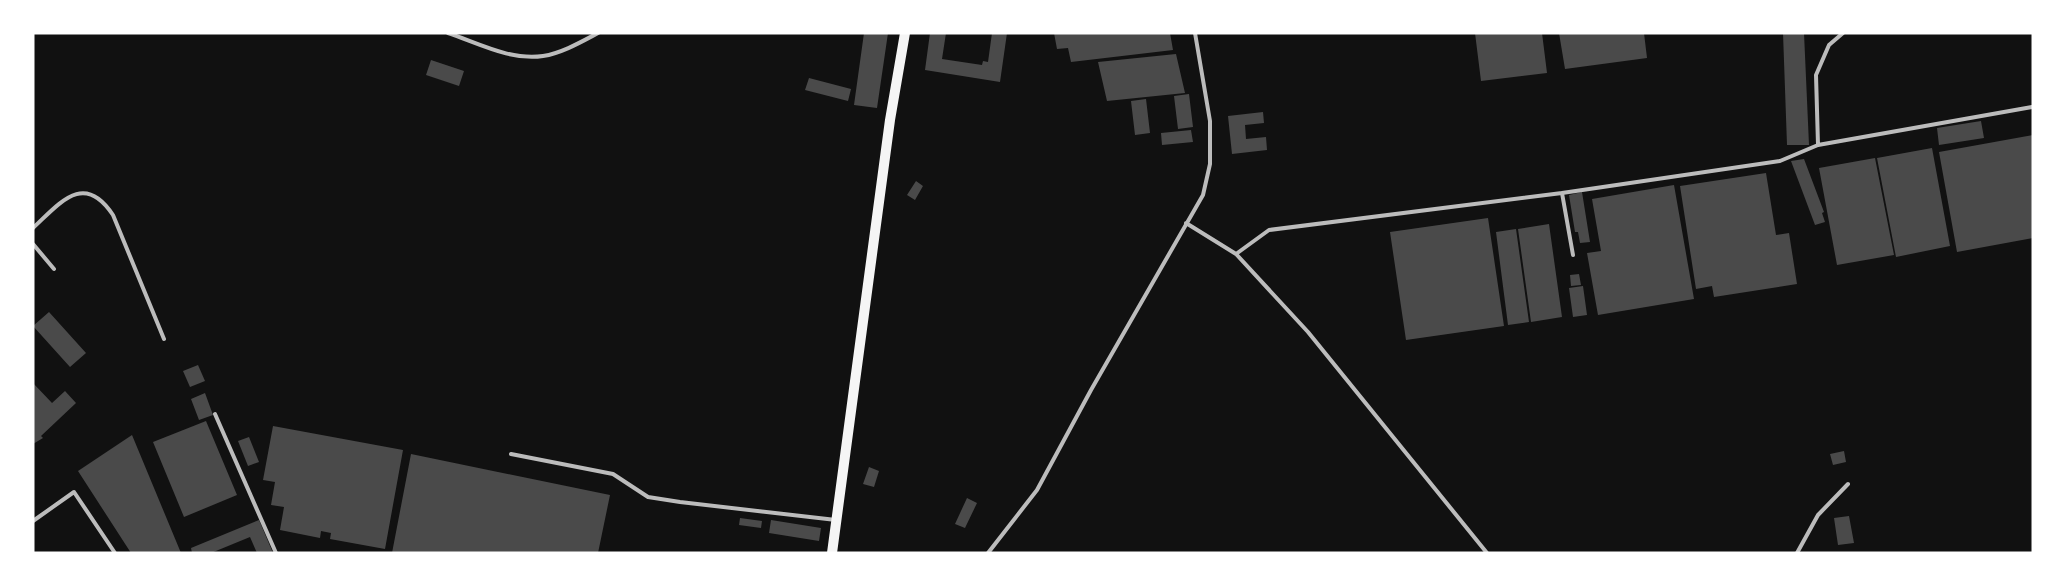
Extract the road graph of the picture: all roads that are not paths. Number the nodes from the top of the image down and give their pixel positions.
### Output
1 (448, 33) edge
2 (598, 33) edge
3 (905, 33) edge
4 (1195, 33) edge
5 (1843, 33) edge
6 (2032, 107) edge
7 (1818, 145) junction
8 (1562, 193) junction
9 (1186, 223) junction
10 (33, 228) edge
11 (33, 244) edge
12 (1236, 254) junction
13 (1573, 255) dead end
14 (54, 269) dead end
15 (164, 339) dead end
16 (215, 414) dead end
17 (511, 454) dead end
18 (1848, 484) dead end
19 (837, 520) junction
20 (33, 521) edge
21 (115, 553) edge
22 (276, 553) edge
23 (832, 553) edge
24 (988, 553) edge
25 (1487, 553) edge
26 (1797, 553) edge

1 - 2 lane
3 - 19 main road
4 - 9 lane
5 - 7 lane
6 - 7 lane
7 - 8 lane
8 - 12 lane
8 - 13 lane
9 - 12 lane
9 - 24 lane
10 - 15 lane
11 - 14 lane
12 - 25 lane
16 - 22 lane
17 - 19 lane
18 - 26 lane
19 - 23 main road
20 - 21 lane

